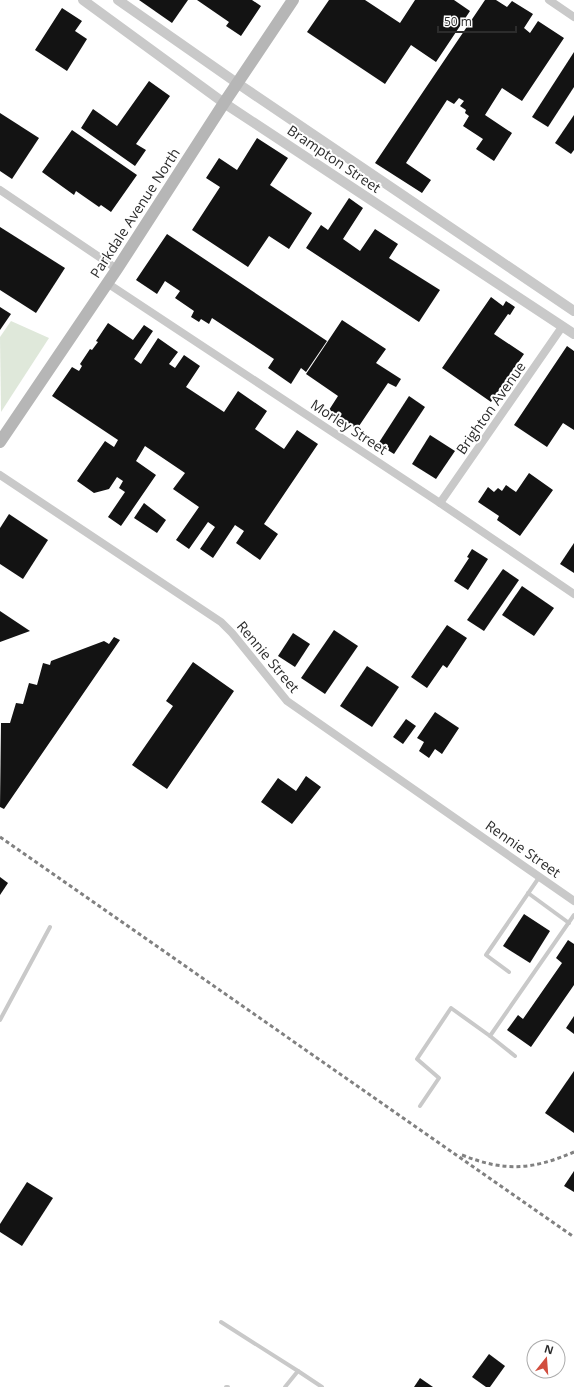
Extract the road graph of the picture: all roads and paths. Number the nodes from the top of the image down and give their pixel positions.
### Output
1 (83, 0) edge
2 (118, 0) edge
3 (293, 0) edge
4 (549, 0) edge
5 (574, 17) edge
6 (238, 83) junction
7 (224, 103) junction
8 (0, 190) edge
9 (117, 268) junction
10 (107, 283) junction
11 (574, 311) edge
12 (562, 327) junction
13 (574, 334) edge
14 (1, 440) edge
15 (0, 475) edge
16 (440, 503) junction
17 (574, 594) edge
18 (540, 876) junction
19 (528, 893) junction
20 (574, 901) edge
21 (574, 916) edge
22 (569, 923) junction
23 (50, 927) dead end
24 (509, 972) dead end
25 (0, 1020) edge
26 (490, 1036) junction
27 (515, 1056) dead end
28 (420, 1106) dead end
29 (221, 1322) dead end
30 (298, 1371) junction
31 (285, 1387) edge
32 (322, 1387) edge

1 - 7 street, Brampton Street
2 - 6 street, Brampton Street
3 - 6 main road, Parkdale Avenue North
4 - 5 street
6 - 7 main road, Parkdale Avenue North
6 - 11 street, Brampton Street
7 - 9 main road, Parkdale Avenue North
7 - 12 street, Brampton Street
8 - 9 street
9 - 10 main road, Parkdale Avenue North
10 - 14 main road, Parkdale Avenue North
10 - 16 street, Morley Street
12 - 13 street, Brampton Street
12 - 16 street, Brighton Avenue
15 - 18 street, Rennie Street
16 - 17 street, Morley Street
18 - 19 lane
18 - 20 street, Rennie Street
19 - 22 lane
19 - 24 lane
21 - 22 lane
22 - 26 lane
23 - 25 lane
26 - 27 lane
26 - 28 lane
29 - 30 lane
30 - 31 lane
30 - 32 lane

